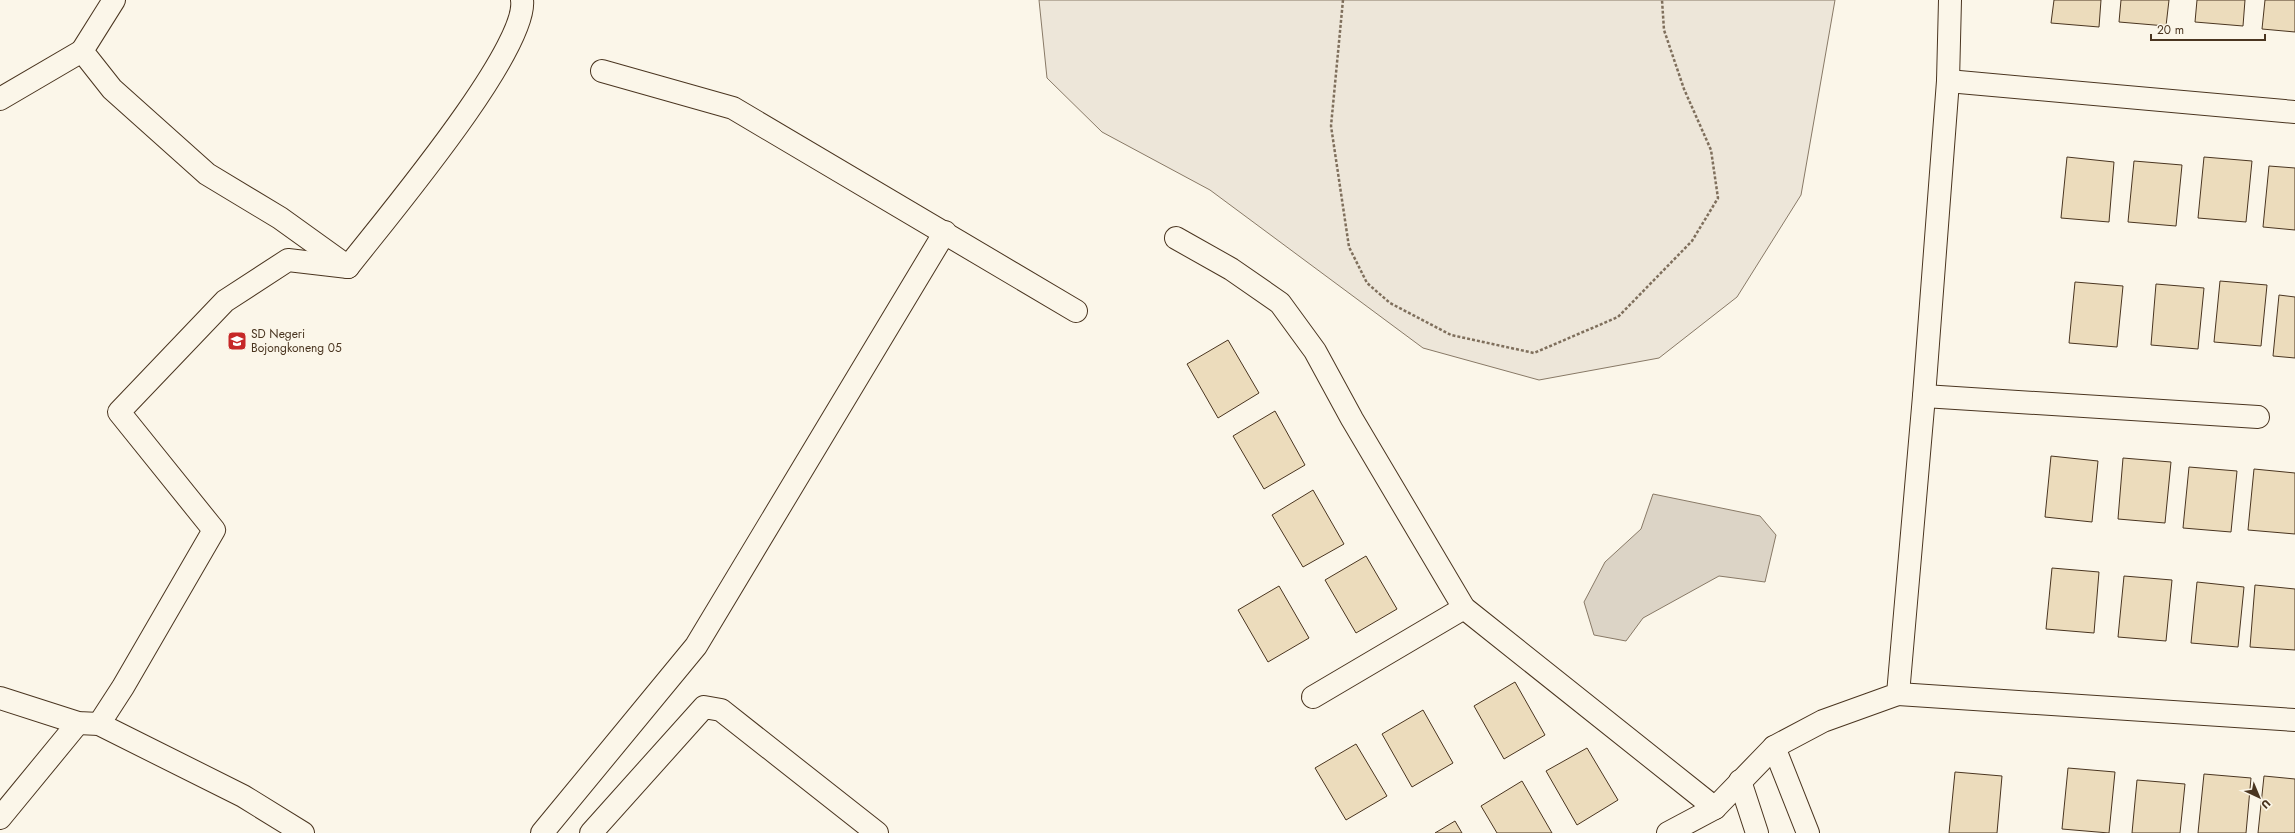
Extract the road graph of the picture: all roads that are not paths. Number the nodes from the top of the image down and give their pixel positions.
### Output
1 (114, 0) edge
2 (522, 0) edge
3 (1950, 0) edge
4 (82, 51) junction
5 (602, 71) dead end
6 (1948, 81) junction
7 (0, 99) edge
8 (2295, 112) edge
9 (945, 232) junction
10 (1176, 238) dead end
11 (348, 267) junction
12 (1076, 311) dead end
13 (1924, 396) junction
14 (2258, 417) dead end
15 (1464, 608) junction
16 (1898, 694) junction
17 (1313, 697) dead end
18 (0, 698) edge
19 (2295, 720) edge
20 (88, 723) junction
21 (1774, 747) junction
22 (1740, 781) junction
23 (1715, 808) junction
24 (0, 818) edge
25 (303, 833) edge
26 (542, 833) edge
27 (591, 833) edge
28 (877, 833) edge
29 (1668, 833) edge
30 (1757, 833) edge
31 (1808, 833) edge

1 - 4 street
2 - 11 street
3 - 6 street
4 - 7 street
4 - 11 street
5 - 9 street
6 - 8 street
6 - 13 street
9 - 12 street
9 - 26 street
10 - 15 street
11 - 20 street
13 - 14 street
13 - 16 street
15 - 17 street
15 - 23 street
16 - 19 street
16 - 21 street
18 - 20 street
20 - 24 street
20 - 25 street
21 - 22 street
21 - 31 street
22 - 23 street
22 - 30 street
23 - 29 street
27 - 28 street

